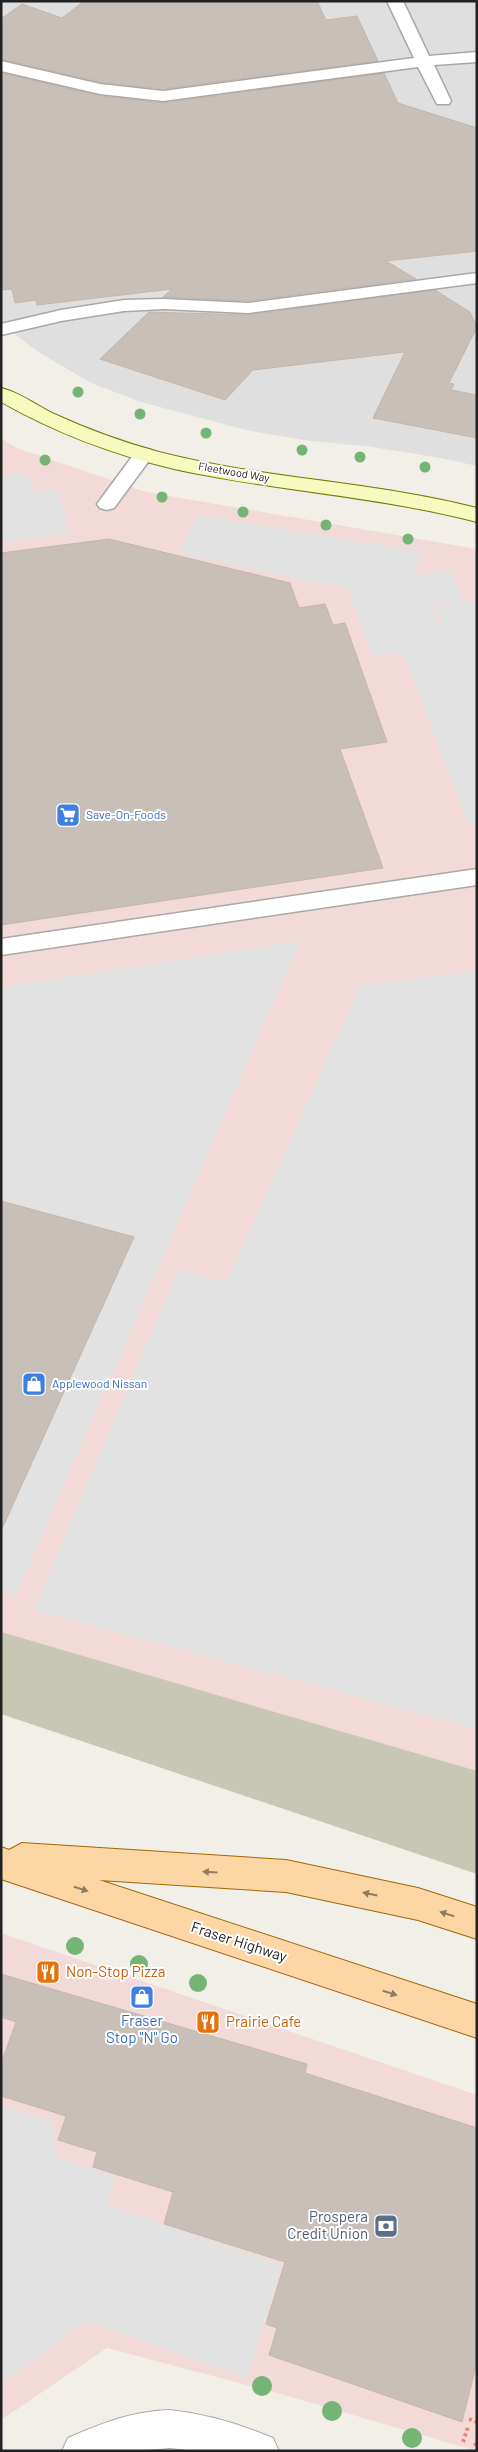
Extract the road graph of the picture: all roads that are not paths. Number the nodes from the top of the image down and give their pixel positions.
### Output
1 (395, 1) edge
2 (477, 57) edge
3 (424, 61) junction
4 (1, 66) edge
5 (443, 101) dead end
6 (476, 280) edge
7 (1, 330) edge
8 (1, 394) edge
9 (144, 454) junction
10 (107, 504) dead end
11 (477, 515) edge
12 (477, 877) edge
13 (1, 948) edge
14 (1, 1857) edge
15 (1, 1863) edge
16 (477, 1923) edge
17 (477, 2021) edge
18 (82, 2451) edge
19 (260, 2451) edge

1 - 3 lane
2 - 3 lane
3 - 4 lane
3 - 5 lane
6 - 7 lane
8 - 9 street, Fleetwood Way
9 - 10 lane
9 - 11 street, Fleetwood Way
12 - 13 lane
16 -> 14 main road
15 -> 17 main road, Fraser Highway
18 - 19 street

